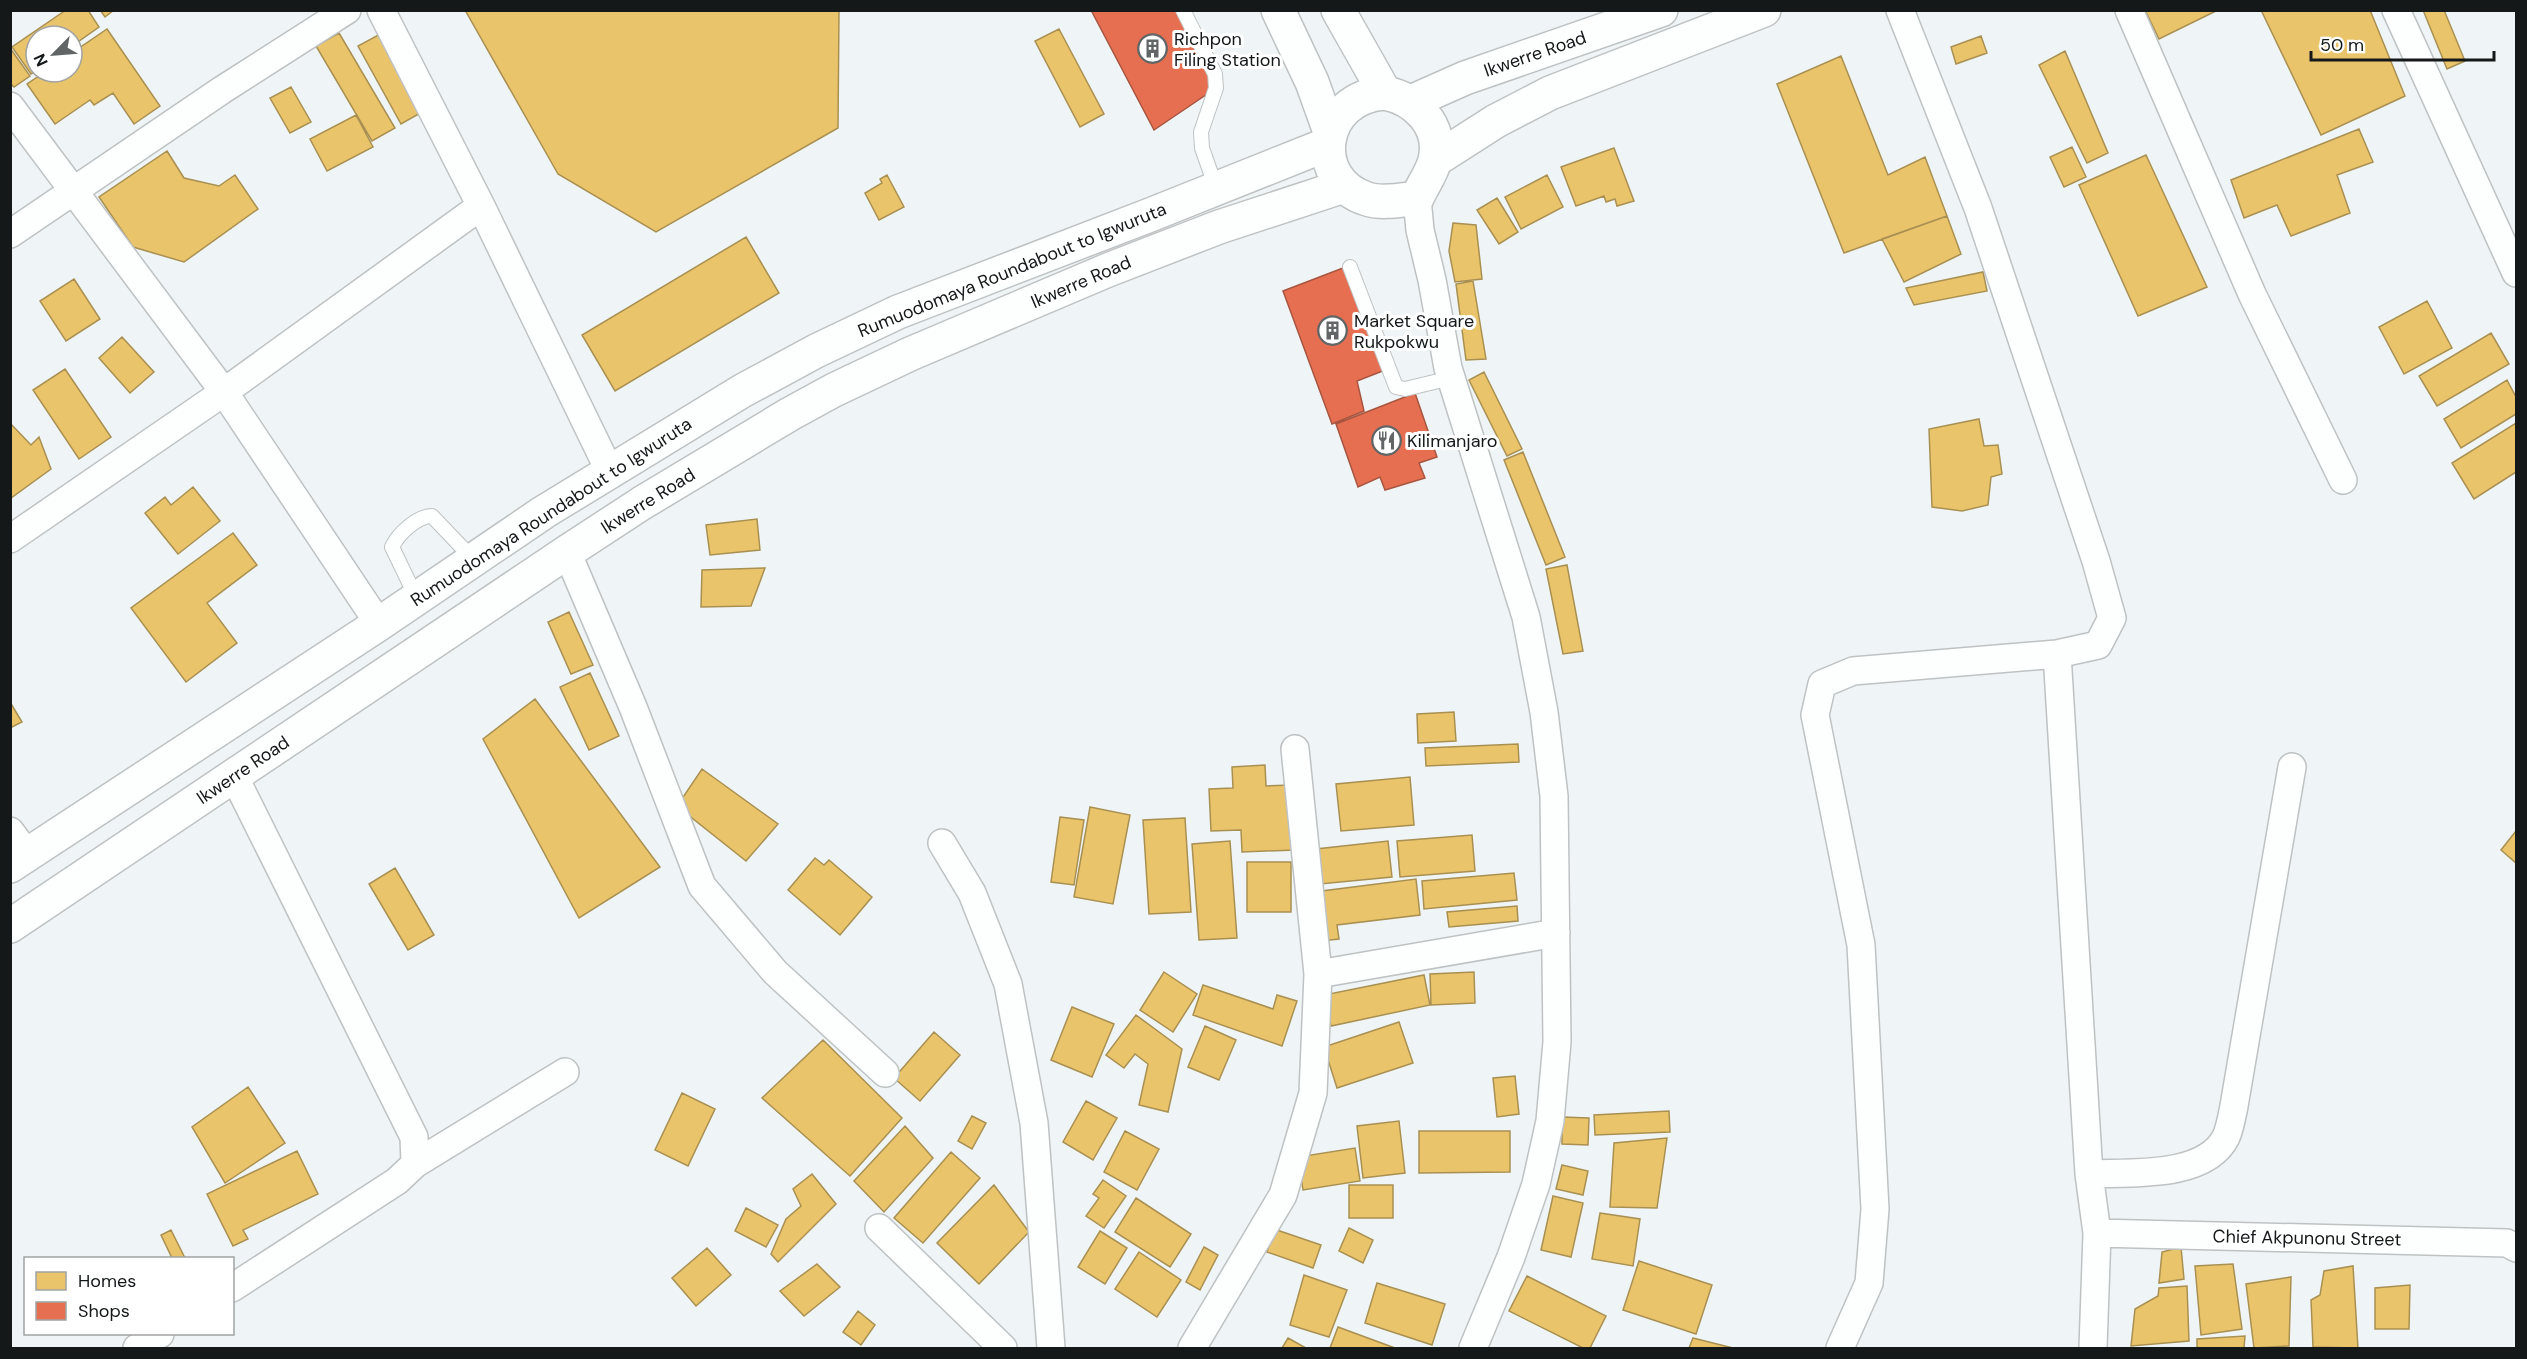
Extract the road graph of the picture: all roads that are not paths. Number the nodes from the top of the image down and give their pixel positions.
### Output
1 (347, 10) edge
2 (381, 10) edge
3 (1183, 10) edge
4 (1278, 10) edge
5 (1338, 10) edge
6 (1764, 10) edge
7 (1900, 10) edge
8 (2129, 10) edge
9 (2396, 10) edge
10 (1656, 12) edge
11 (1398, 97) junction
12 (10, 106) edge
13 (1329, 138) junction
14 (1435, 160) junction
15 (1344, 186) junction
16 (1216, 188) junction
17 (73, 192) junction
18 (1417, 198) junction
19 (481, 206) junction
20 (10, 234) edge
21 (1350, 267) dead end
22 (2517, 273) edge
23 (1452, 378) junction
24 (224, 392) junction
25 (609, 470) junction
26 (2343, 480) dead end
27 (10, 539) edge
28 (567, 552) junction
29 (474, 560) junction
30 (417, 599) junction
31 (379, 624) junction
32 (2057, 654) junction
33 (1295, 749) dead end
34 (2292, 767) dead end
35 (234, 776) junction
36 (942, 843) dead end
37 (16, 851) edge
38 (10, 888) edge
39 (10, 926) edge
40 (1556, 933) junction
41 (1318, 974) junction
42 (565, 1072) dead end
43 (885, 1073) dead end
44 (415, 1164) junction
45 (2089, 1174) junction
46 (879, 1228) dead end
47 (2097, 1233) junction
48 (2517, 1248) edge
49 (234, 1287) edge
50 (158, 1335) edge
51 (137, 1348) edge
52 (1004, 1348) edge
53 (1051, 1348) edge
54 (1192, 1348) edge
55 (1473, 1348) edge
56 (1840, 1348) edge
57 (2093, 1348) edge

1 - 17 street
2 - 19 street
3 - 16 lane
4 - 13 main road
5 - 11 main road
6 - 14 main road
7 - 32 street
8 - 26 street
9 - 22 street
10 - 11 main road, Ikwerre Road
11 - 13 main road
11 - 14 main road
12 - 17 street
13 - 15 main road
13 - 16 main road, Rumuodomaya Roundabout to Igwuruta
14 - 18 main road
15 - 18 main road
15 - 28 main road, Ikwerre Road
16 - 25 main road, Rumuodomaya Roundabout to Igwuruta
17 - 20 street
17 - 24 street
18 - 23 street
19 - 24 street
19 - 25 street
21 - 23 lane
23 - 40 street
24 - 27 street
24 - 31 street
25 - 29 main road, Rumuodomaya Roundabout to Igwuruta
28 - 35 main road, Ikwerre Road
28 - 43 street
29 - 30 main road, Rumuodomaya Roundabout to Igwuruta
29 - 30 lane
30 - 31 main road, Rumuodomaya Roundabout to Igwuruta
31 - 37 main road, Rumuodomaya Roundabout to Igwuruta
32 - 45 street
32 - 56 street
33 - 41 street
34 - 45 street
35 - 39 main road, Ikwerre Road
35 - 44 street
36 - 53 street
37 - 38 main road
40 - 41 street
40 - 55 street
41 - 54 street
42 - 44 street
44 - 49 street
45 - 47 street
46 - 52 street
47 - 48 street, Chief Akpunonu Street
47 - 57 street
50 - 51 street

